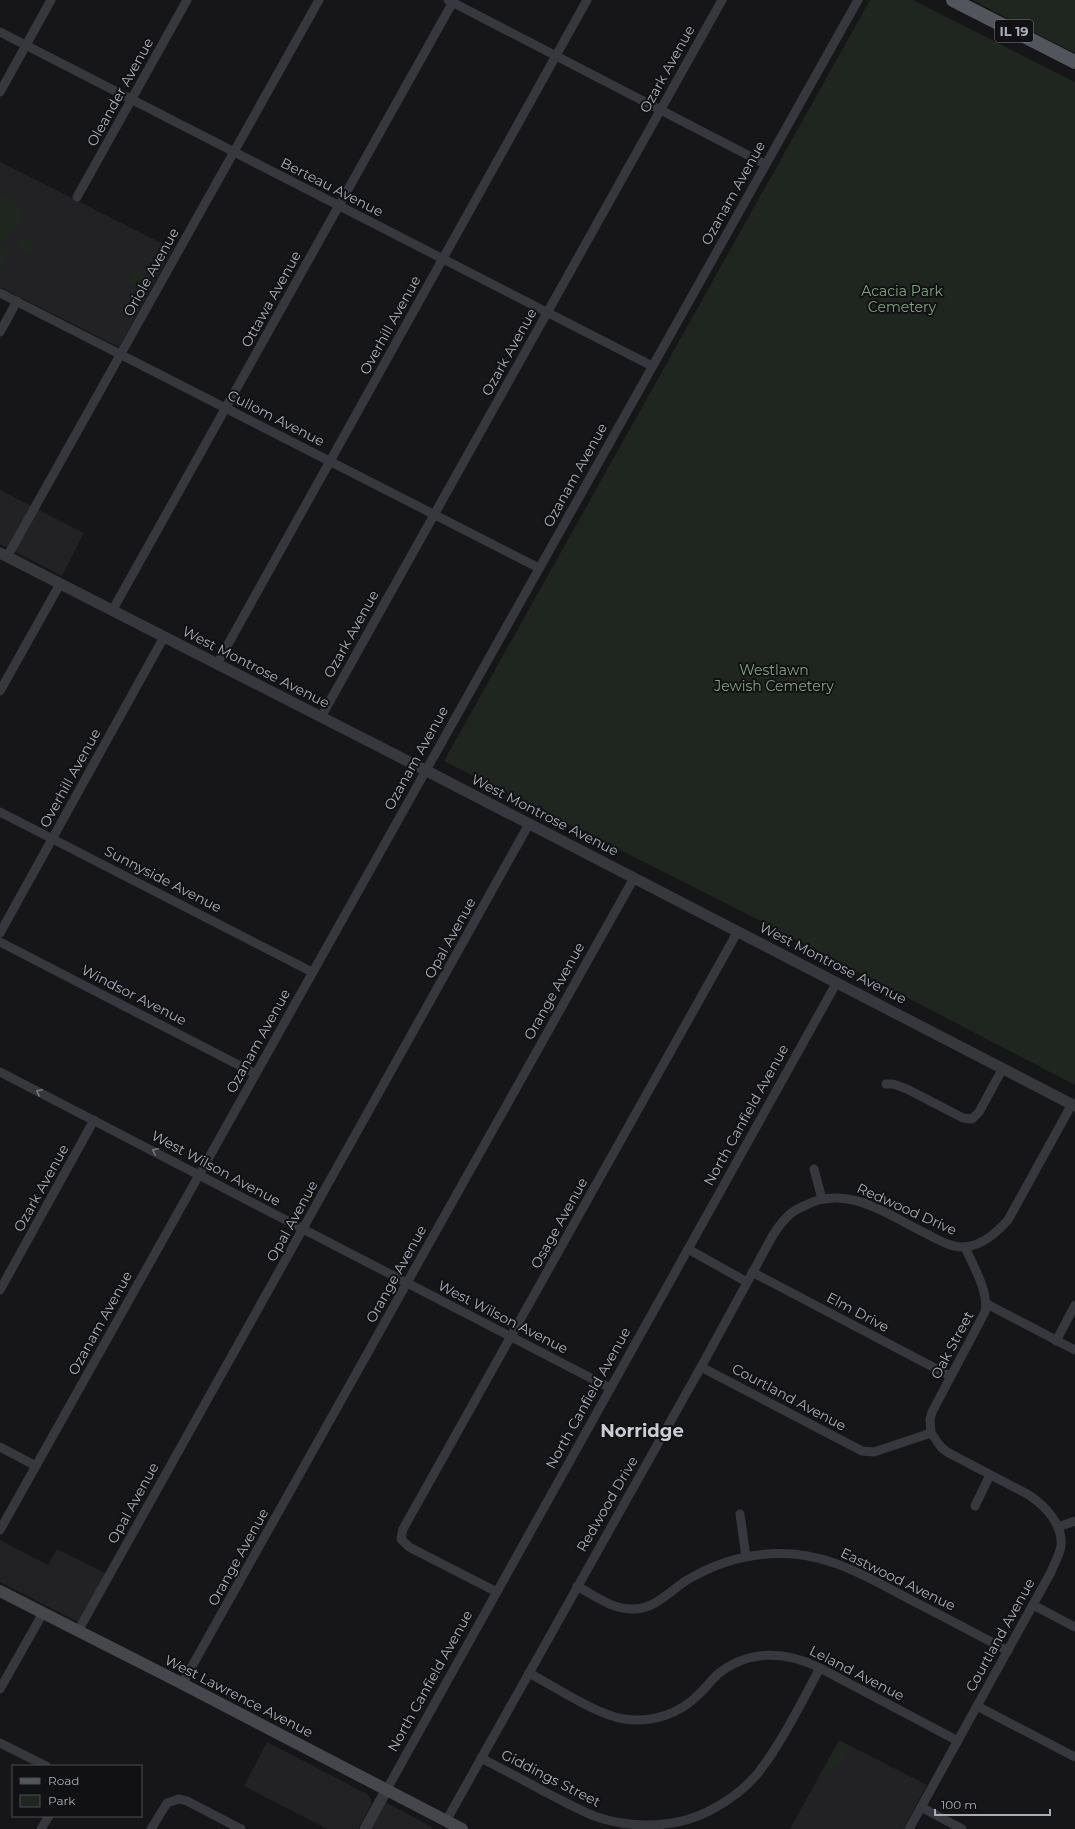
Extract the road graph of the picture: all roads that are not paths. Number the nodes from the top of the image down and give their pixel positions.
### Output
1 (51, 0) edge
2 (187, 0) edge
3 (319, 0) edge
4 (587, 0) edge
5 (722, 0) edge
6 (858, 0) edge
7 (953, 0) edge
8 (451, 1) edge
9 (0, 32) edge
10 (26, 46) junction
11 (556, 56) junction
12 (1075, 62) edge
13 (0, 92) edge
14 (131, 100) junction
15 (660, 110) junction
16 (234, 152) junction
17 (765, 164) junction
18 (77, 197) dead end
19 (339, 206) junction
20 (443, 259) junction
21 (0, 293) edge
22 (17, 301) junction
23 (547, 312) junction
24 (0, 332) edge
25 (121, 354) junction
26 (652, 366) junction
27 (226, 408) junction
28 (330, 461) junction
29 (434, 515) junction
30 (4, 555) edge
31 (538, 568) junction
32 (60, 584) junction
33 (112, 611) junction
34 (164, 637) junction
35 (217, 664) junction
36 (0, 691) edge
37 (321, 717) junction
38 (425, 770) junction
39 (0, 812) edge
40 (530, 824) junction
41 (52, 838) junction
42 (634, 878) junction
43 (738, 931) junction
44 (0, 932) edge
45 (0, 942) edge
46 (312, 972) junction
47 (837, 982) junction
48 (1003, 1068) junction
49 (0, 1072) edge
50 (256, 1074) junction
51 (886, 1084) dead end
52 (1074, 1105) edge
53 (94, 1120) junction
54 (814, 1169) dead end
55 (199, 1175) junction
56 (822, 1199) junction
57 (303, 1229) junction
58 (965, 1247) junction
59 (688, 1249) junction
60 (752, 1272) junction
61 (747, 1282) junction
62 (407, 1283) junction
63 (0, 1290) edge
64 (987, 1304) junction
65 (1075, 1305) edge
66 (511, 1337) junction
67 (1056, 1341) junction
68 (1075, 1350) edge
69 (701, 1367) junction
70 (950, 1376) junction
71 (610, 1388) junction
72 (931, 1433) junction
73 (0, 1447) edge
74 (36, 1466) junction
75 (990, 1475) junction
76 (975, 1506) dead end
77 (740, 1514) dead end
78 (1075, 1521) edge
79 (1058, 1527) junction
80 (0, 1530) edge
81 (746, 1556) junction
82 (577, 1586) junction
83 (0, 1591) edge
84 (497, 1592) junction
85 (1033, 1605) junction
86 (42, 1613) junction
87 (1075, 1627) edge
88 (78, 1631) junction
89 (1008, 1651) junction
90 (820, 1668) junction
91 (529, 1673) junction
92 (182, 1684) junction
93 (0, 1690) edge
94 (977, 1706) junction
95 (958, 1741) junction
96 (0, 1742) edge
97 (1075, 1757) edge
98 (481, 1758) junction
99 (44, 1765) edge
100 (387, 1789) junction
101 (921, 1807) junction
102 (48, 1817) edge
103 (446, 1821) junction
104 (42, 1829) edge
105 (151, 1829) edge
106 (241, 1829) edge
107 (365, 1829) edge
108 (462, 1829) edge
109 (909, 1829) edge
110 (962, 1829) edge

1 - 10 street
2 - 14 street, Oleander Avenue
3 - 16 street, Oriole Avenue
4 - 11 street, Overhill Avenue
5 - 15 street, Ozark Avenue
6 - 17 street, Ozanam Avenue
7 - 12 main road, IL 19
8 - 11 street
8 - 19 street, Ottawa Avenue
9 - 10 street, Berteau Avenue
10 - 13 street
10 - 14 street, Berteau Avenue
11 - 15 street
11 - 20 street, Overhill Avenue
14 - 16 street, Berteau Avenue
14 - 18 street, Oleander Avenue
15 - 17 street
15 - 23 street, Ozark Avenue
16 - 19 street, Berteau Avenue
16 - 25 street, Oriole Avenue
17 - 26 street, Ozanam Avenue
19 - 20 street, Berteau Avenue
19 - 27 street, Ottawa Avenue
20 - 23 street, Berteau Avenue
20 - 28 street, Overhill Avenue
21 - 22 street, Cullom Avenue
22 - 24 street
22 - 25 street, Cullom Avenue
23 - 26 street, Berteau Avenue
23 - 29 street, Ozark Avenue
25 - 27 street, Cullom Avenue
25 - 30 street, Oriole Avenue
26 - 31 street, Ozanam Avenue
27 - 28 street, Cullom Avenue
27 - 33 street, Ottawa Avenue
28 - 29 street, Cullom Avenue
28 - 35 street, Overhill Avenue
29 - 31 street, Cullom Avenue
29 - 37 street, Ozark Avenue
30 - 32 street, West Montrose Avenue
31 - 38 street, Ozanam Avenue
32 - 33 street, West Montrose Avenue
32 - 36 street
33 - 34 street, West Montrose Avenue
34 - 35 street, West Montrose Avenue
34 - 41 street, Overhill Avenue
35 - 37 street, West Montrose Avenue
37 - 38 street, West Montrose Avenue
38 - 40 street, West Montrose Avenue
38 - 46 street, Ozanam Avenue
39 - 41 street, Sunnyside Avenue
40 - 42 street, West Montrose Avenue
40 - 57 street, Opal Avenue
41 - 44 street, Overhill Avenue
41 - 46 street, Sunnyside Avenue
42 - 43 street, West Montrose Avenue
42 - 62 street, Orange Avenue
43 - 47 street, West Montrose Avenue
43 - 66 street, Osage Avenue
45 - 50 street, Windsor Avenue
46 - 50 street, Ozanam Avenue
47 - 48 street, West Montrose Avenue
47 - 59 street, North Canfield Avenue
48 - 51 street
48 - 52 street, West Montrose Avenue
53 -> 49 street, West Wilson Avenue
50 - 55 street, Ozanam Avenue
52 - 58 street, Redwood Drive
55 -> 53 street, West Wilson Avenue
53 - 63 street, Ozark Avenue
54 - 56 street
55 - 57 street, West Wilson Avenue
55 - 74 street, Ozanam Avenue
56 - 58 street, Redwood Drive
56 - 60 street, Redwood Drive
57 - 62 street, West Wilson Avenue
57 - 88 street, Opal Avenue
58 - 64 street, Oak Street
59 - 61 street
59 - 71 street, North Canfield Avenue
60 - 61 street, Redwood Drive
60 - 70 street, Elm Drive
61 - 69 street, Redwood Drive
62 - 66 street, West Wilson Avenue
62 - 92 street, Orange Avenue
64 - 67 street
64 - 70 street, Oak Street
65 - 67 street
66 - 71 street, West Wilson Avenue
66 - 84 street, Osage Avenue
67 - 68 street
69 - 72 street, Courtland Avenue
69 - 82 street, Redwood Drive
70 - 72 street, Oak Street
71 - 84 street, North Canfield Avenue
72 - 75 street, Courtland Avenue
73 - 74 street
74 - 80 street, Ozanam Avenue
75 - 76 street
75 - 79 street, Courtland Avenue
77 - 81 street
78 - 79 street
79 - 85 street, Courtland Avenue
81 - 82 street, Eastwood Avenue
81 - 89 street, Eastwood Avenue
82 - 91 street, Redwood Drive
83 - 86 main road, West Lawrence Avenue
84 - 100 street, North Canfield Avenue
85 - 87 street
85 - 89 street, Courtland Avenue
86 - 88 main road, West Lawrence Avenue
86 - 93 street
88 - 92 main road, West Lawrence Avenue
89 - 94 street, Courtland Avenue
90 - 91 street, Leland Avenue
90 - 95 street, Leland Avenue
90 - 98 street, Giddings Street
91 - 98 street, Redwood Drive
92 - 100 main road, West Lawrence Avenue
94 - 95 street, Courtland Avenue
94 - 97 street
95 - 101 street, Courtland Avenue
96 - 99 street
98 - 103 street, Redwood Drive
100 - 103 main road, West Lawrence Avenue
100 - 107 street, North Canfield Avenue
101 - 109 street, Courtland Avenue
101 - 110 street
102 - 104 street
103 - 108 main road, West Lawrence Avenue
105 - 106 street

